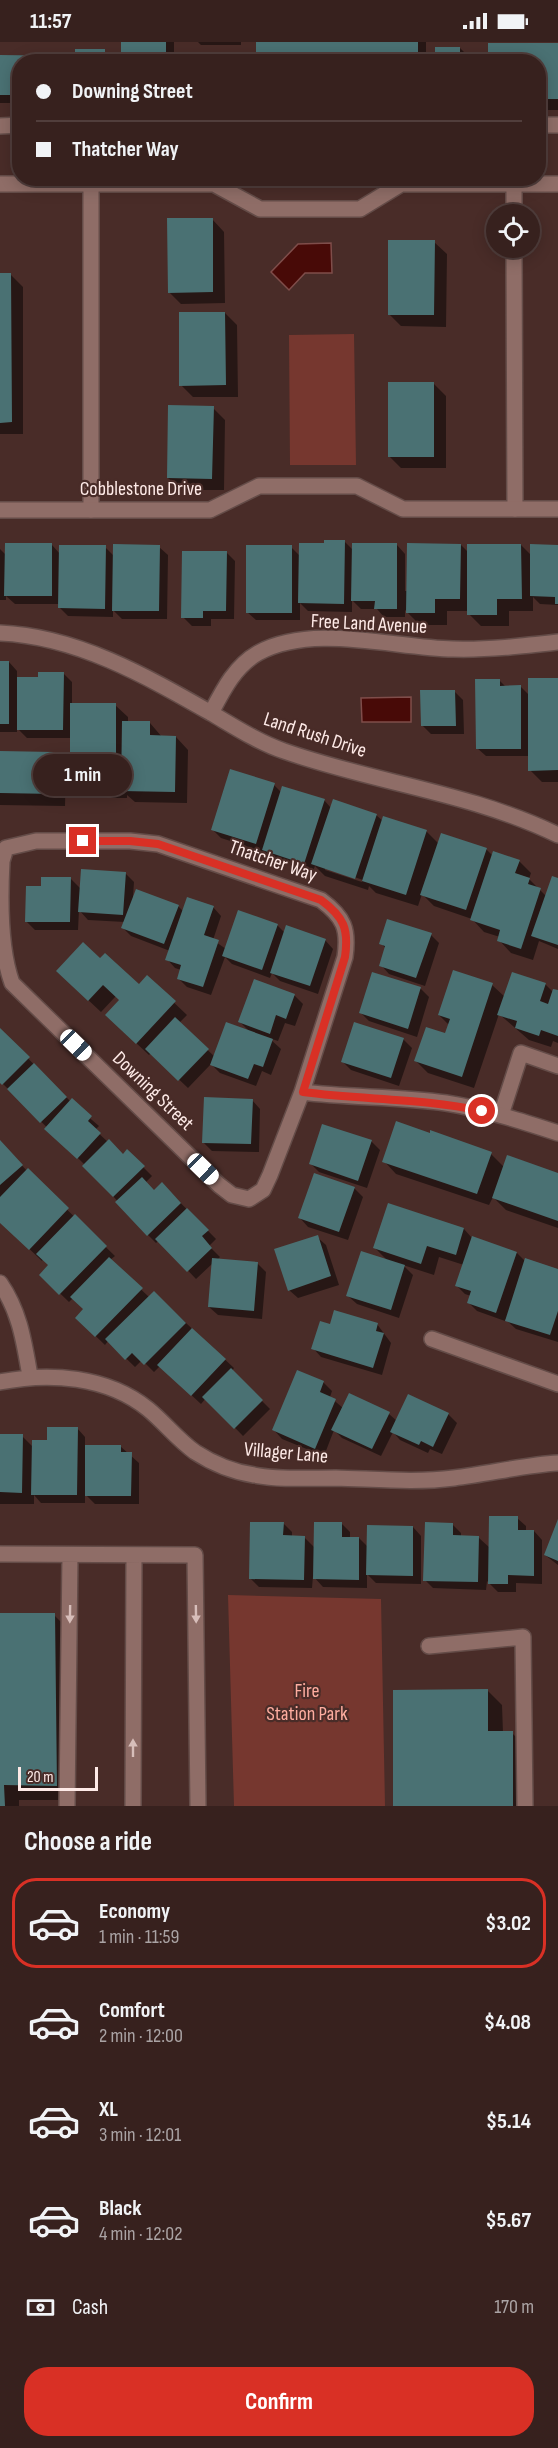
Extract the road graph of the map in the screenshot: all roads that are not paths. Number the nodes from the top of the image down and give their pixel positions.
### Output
1 (91, 186) edge
2 (218, 186) edge
3 (398, 186) edge
4 (514, 186) edge
5 (514, 204) edge
6 (514, 258) edge
7 (515, 509) junction
8 (558, 509) edge
9 (0, 510) edge
10 (91, 510) junction
11 (0, 633) edge
12 (558, 642) edge
13 (211, 713) junction
14 (558, 835) edge
15 (6, 848) joint
16 (558, 1066) edge
17 (303, 1092) junction
18 (501, 1115) junction
19 (558, 1133) edge
20 (0, 1283) edge
21 (432, 1339) dead end
22 (30, 1376) junction
23 (0, 1382) edge
24 (558, 1384) edge
25 (558, 1463) edge
26 (0, 1554) edge
27 (70, 1556) junction
28 (134, 1556) junction
29 (429, 1646) dead end
30 (67, 1806) edge
31 (133, 1806) edge
32 (198, 1806) edge
33 (525, 1806) edge

1 - 10 street
2 - 3 street
4 - 5 street
6 - 7 street
7 - 8 street, Cobblestone Drive
7 - 10 street, Cobblestone Drive
9 - 10 street, Cobblestone Drive
11 - 13 street, Land Rush Drive
12 - 13 street, Free Land Avenue
13 - 14 street, Land Rush Drive
15 - 17 street, Thatcher Way
15 - 17 street, Downing Street
16 - 18 street
17 - 18 street
18 - 19 street
20 - 22 street
21 - 24 street
22 - 23 street, Villager Lane
22 - 25 street, Villager Lane
26 - 27 street
27 - 28 street
27 -> 30 street
31 -> 28 street
28 -> 32 street
29 - 33 street

